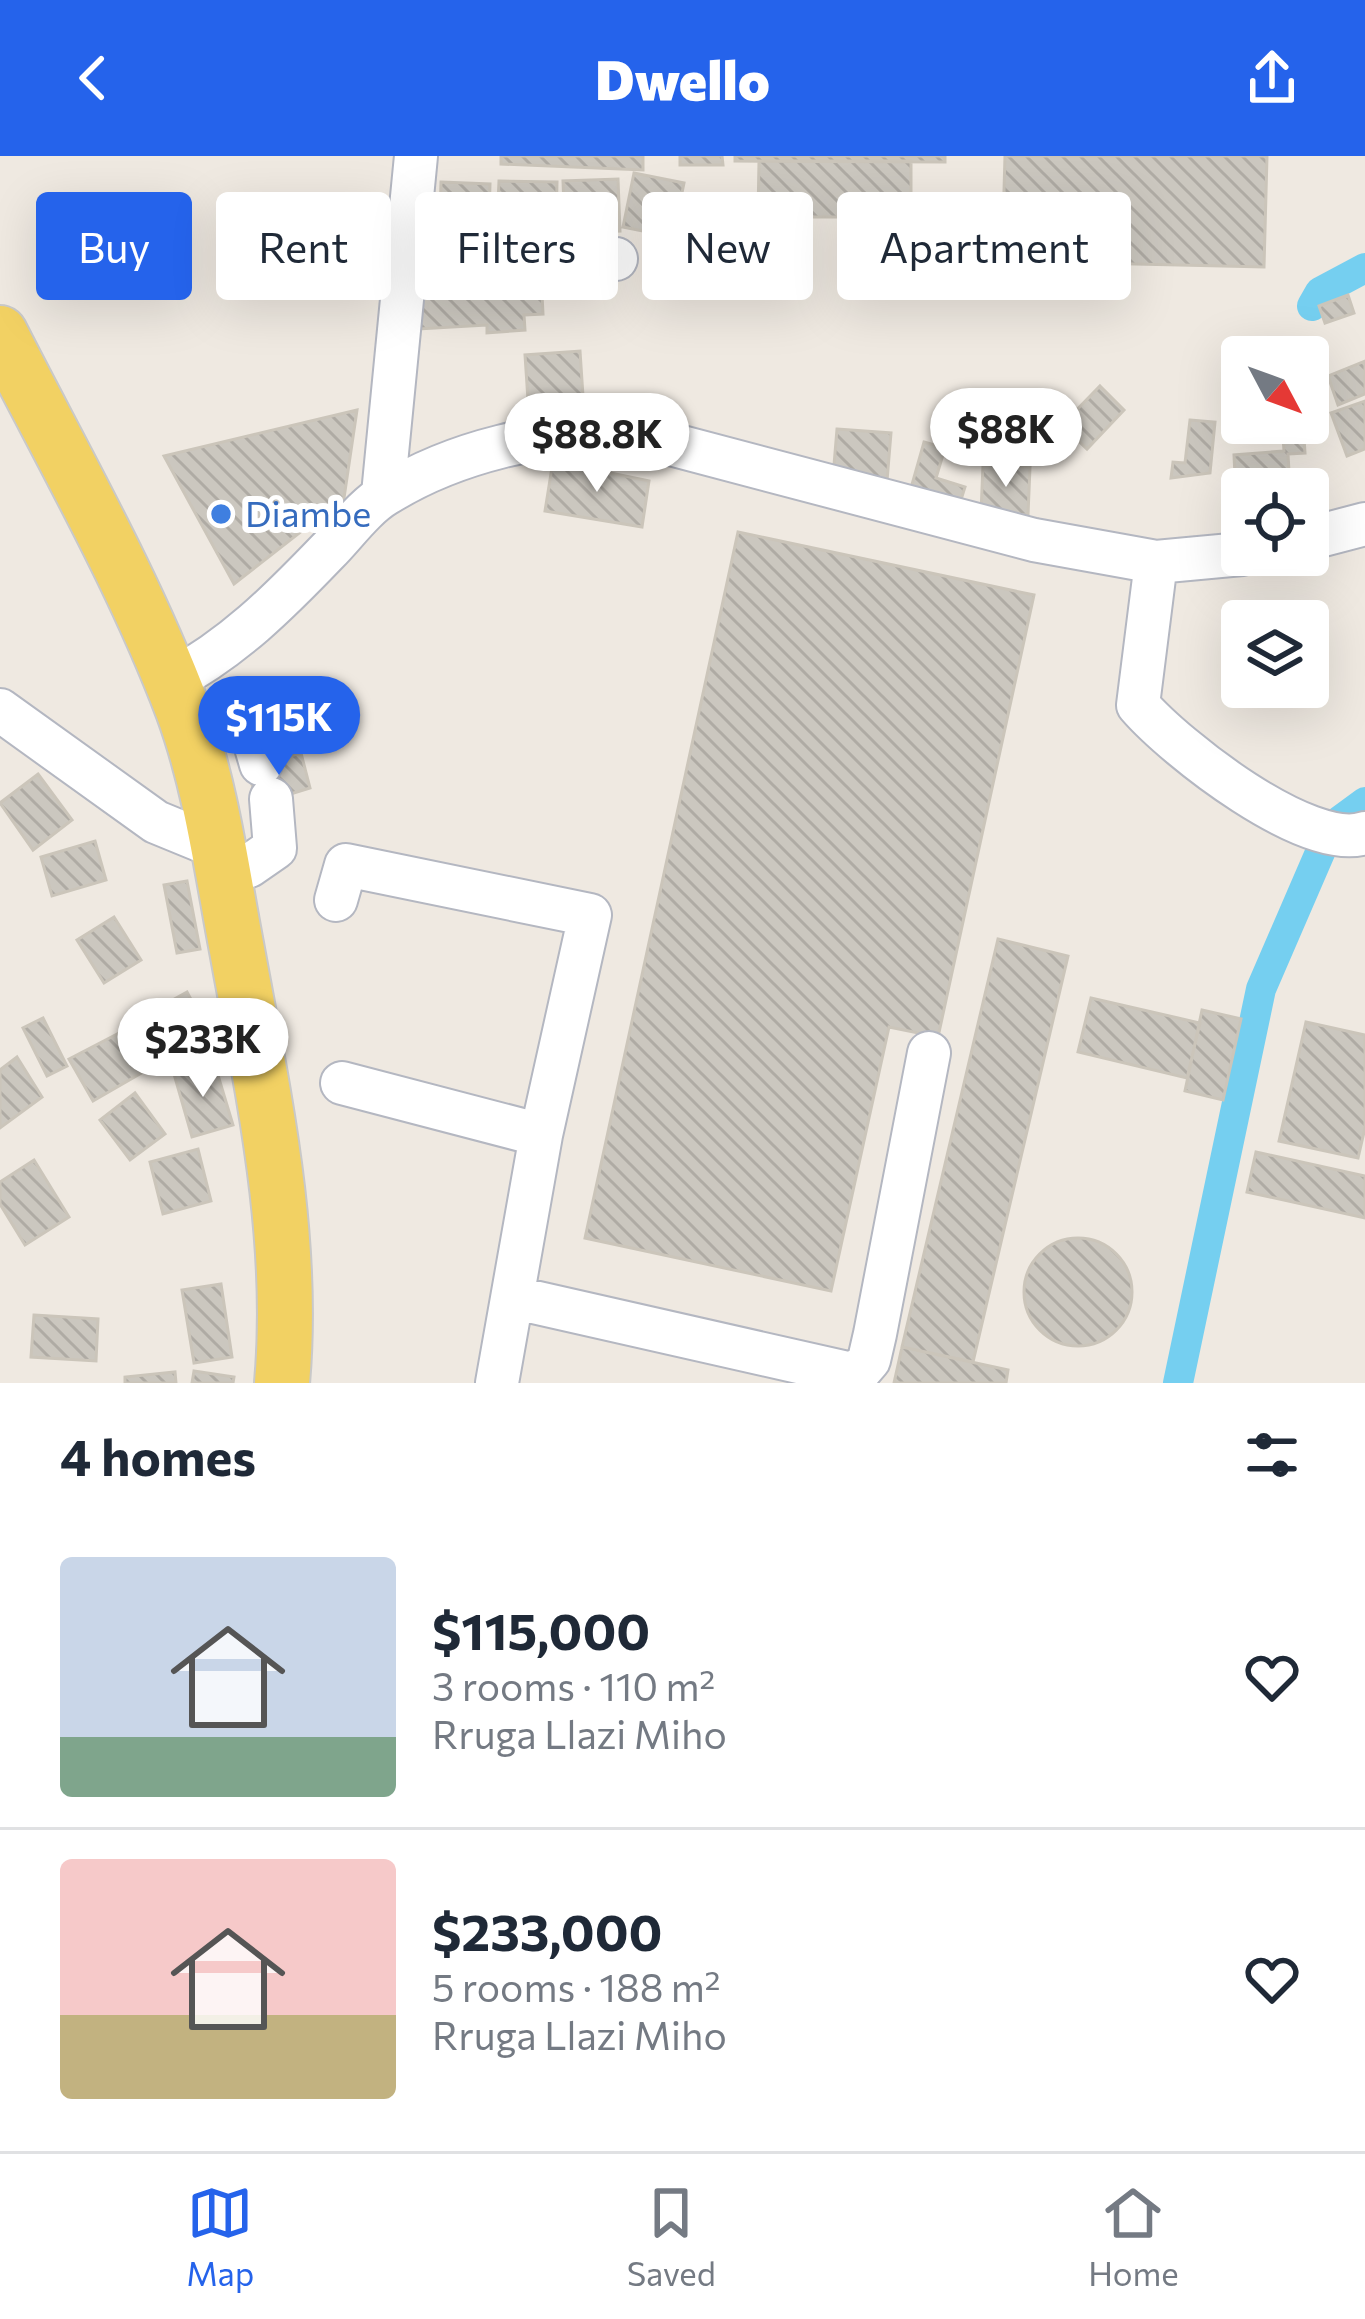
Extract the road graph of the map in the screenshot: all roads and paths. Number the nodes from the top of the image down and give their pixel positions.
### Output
1 (416, 156) edge
2 (405, 269) junction
3 (415, 269) edge
4 (0, 333) edge
5 (383, 494) junction
6 (1365, 524) edge
7 (1329, 533) edge
8 (1221, 556) edge
9 (1156, 562) junction
10 (180, 704) junction
11 (0, 710) edge
12 (1365, 833) edge
13 (219, 861) junction
14 (336, 900) dead end
15 (929, 1053) dead end
16 (342, 1083) dead end
17 (542, 1135) junction
18 (516, 1298) junction
19 (282, 1383) edge
20 (497, 1383) edge

1 - 2 street
2 - 3 street
2 - 5 street
4 - 10 main road
5 - 9 street
5 - 10 street
6 - 7 street
8 - 9 street
9 - 12 street
10 - 13 main road
10 - 13 street
11 - 13 street
13 - 19 main road
14 - 17 street
15 - 18 street
16 - 17 street
17 - 18 street
18 - 20 street

